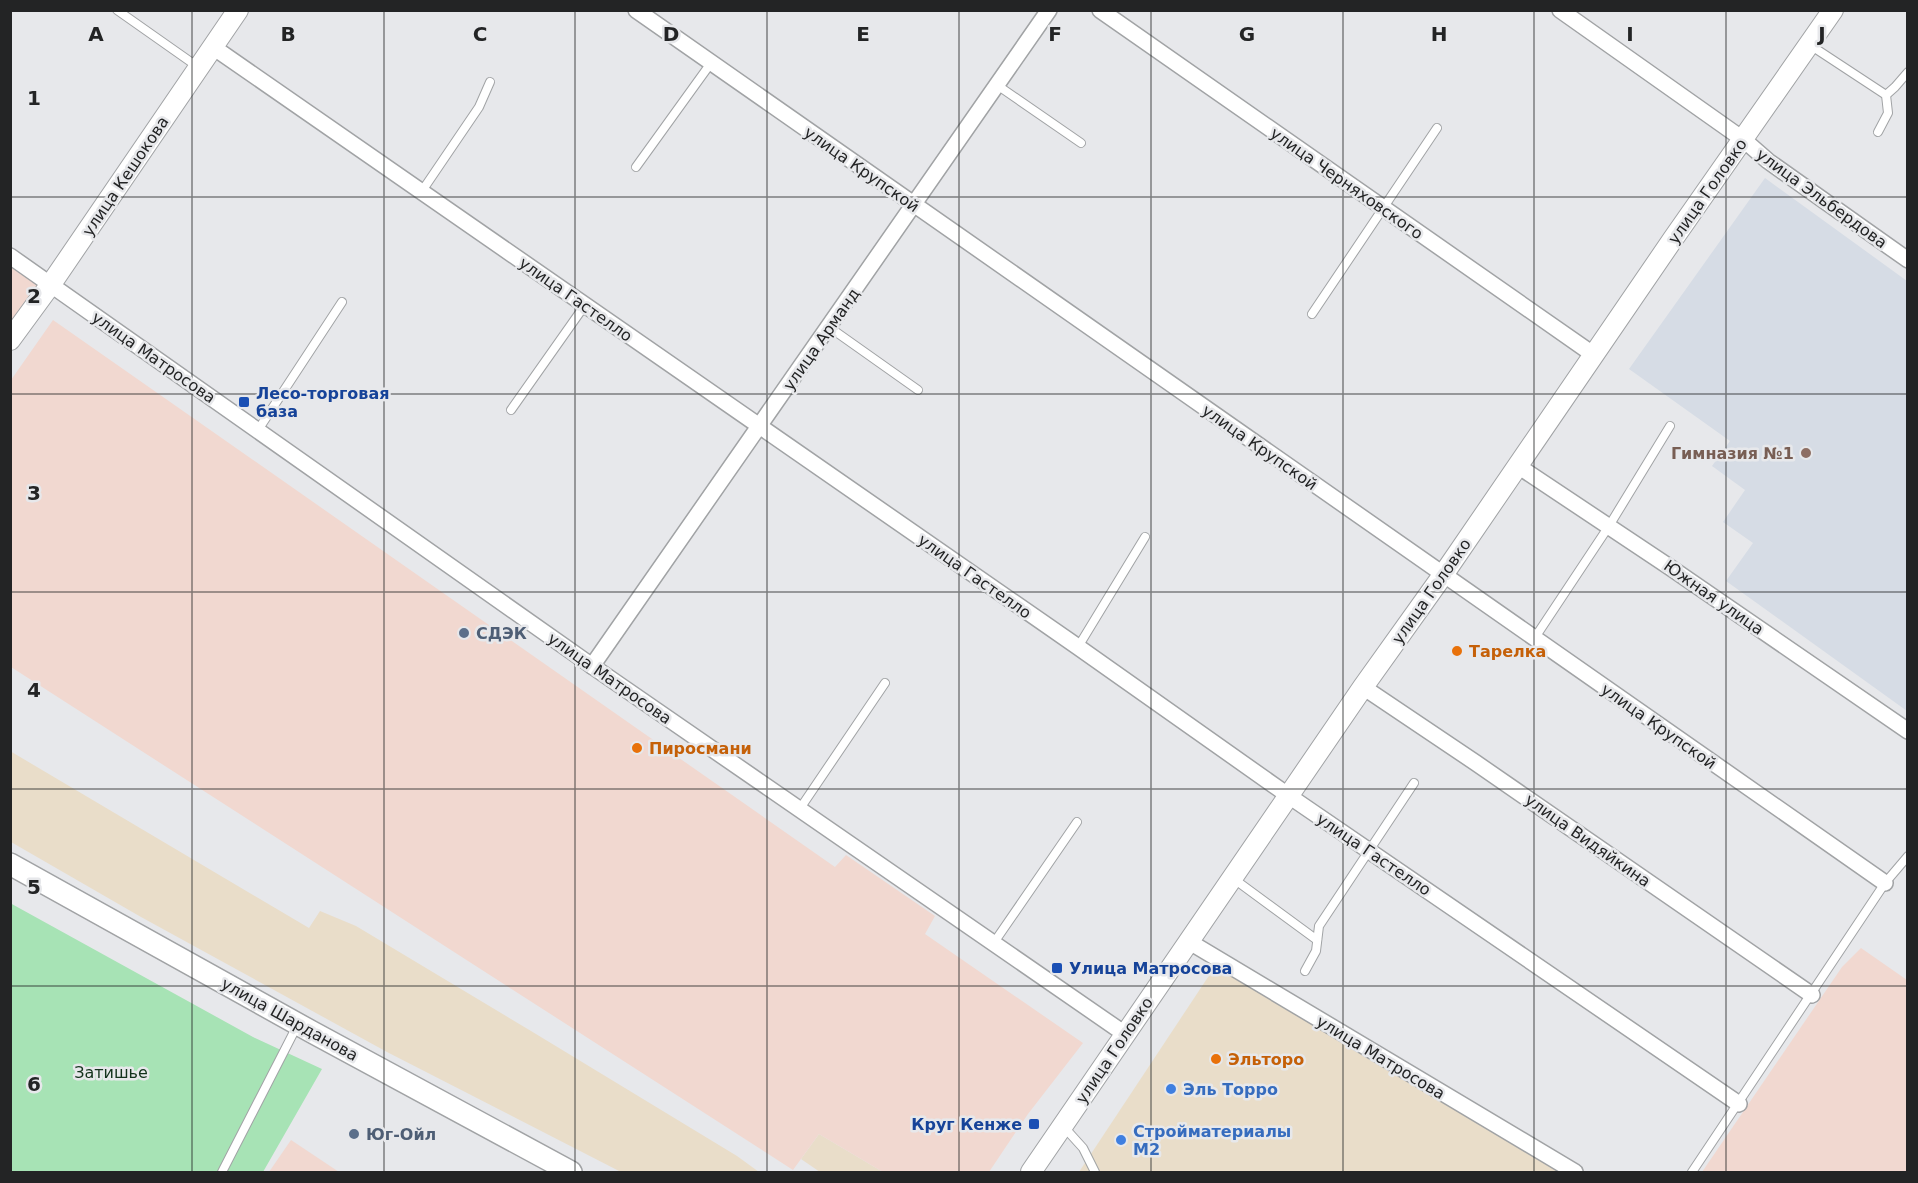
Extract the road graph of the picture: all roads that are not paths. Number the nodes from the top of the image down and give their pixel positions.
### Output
1 (117, 10) edge
2 (238, 10) edge
3 (636, 10) edge
4 (1049, 10) edge
5 (1100, 10) edge
6 (1560, 10) edge
7 (1833, 10) edge
8 (1810, 44) junction
9 (213, 47) junction
10 (711, 63) junction
11 (199, 68) junction
12 (1908, 72) edge
13 (490, 82) dead end
14 (997, 85) junction
15 (1886, 95) junction
16 (1437, 128) dead end
17 (1878, 132) dead end
18 (1744, 140) junction
19 (1081, 143) dead end
20 (636, 167) dead end
21 (422, 191) junction
22 (913, 204) junction
23 (1383, 208) junction
24 (10, 255) edge
25 (1908, 260) edge
26 (51, 284) junction
27 (342, 302) dead end
28 (585, 305) junction
29 (1312, 314) dead end
30 (829, 327) junction
31 (10, 340) edge
32 (1594, 355) junction
33 (918, 390) dead end
34 (511, 410) dead end
35 (1670, 426) dead end
36 (760, 427) junction
37 (258, 430) junction
38 (1518, 466) junction
39 (1609, 526) junction
40 (1145, 537) dead end
41 (1443, 575) junction
42 (1534, 639) junction
43 (1078, 647) junction
44 (592, 666) junction
45 (885, 683) dead end
46 (1363, 687) junction
47 (1908, 731) edge
48 (1414, 783) dead end
49 (1289, 796) junction
50 (799, 810) junction
51 (1077, 822) dead end
52 (1369, 851) junction
53 (1908, 856) edge
54 (10, 864) edge
55 (1232, 878) junction
56 (1885, 884) junction
57 (1317, 940) junction
58 (1188, 941) junction
59 (993, 944) junction
60 (1305, 971) dead end
61 (1812, 995) junction
62 (298, 1024) junction
63 (1125, 1034) junction
64 (1739, 1104) junction
65 (1062, 1126) junction
66 (222, 1173) edge
67 (571, 1173) edge
68 (1031, 1173) edge
69 (1095, 1173) edge
70 (1575, 1173) edge
71 (1692, 1173) edge

1 - 11 lane
2 - 9 street, улица Кешокова
3 - 10 street, улица Крупской
4 - 14 street, улица Арманд
5 - 23 street, улица Черняховского
6 - 18 street, улица Эльбердова
7 - 8 street, улица Головко
8 - 15 lane
8 - 18 street, улица Головко
9 - 11 street, улица Кешокова
9 - 21 street, улица Гастелло
10 - 20 lane
10 - 22 street, улица Крупской
11 - 26 street, улица Кешокова
12 - 15 lane
13 - 21 lane
14 - 19 lane
14 - 22 street, улица Арманд
15 - 17 lane
16 - 23 lane
18 - 25 street, улица Эльбердова
18 - 32 street, улица Головко
21 - 28 street, улица Гастелло
22 - 30 street, улица Арманд
22 - 41 street, улица Крупской
23 - 29 lane
23 - 32 street, улица Черняховского
24 - 26 street, улица Матросова
26 - 31 street, улица Кешокова
26 - 37 street, улица Матросова
27 - 37 lane
28 - 34 lane
28 - 36 street, улица Гастелло
30 - 33 lane
30 - 36 street, улица Арманд
32 - 38 street, улица Головко
35 - 39 lane
36 - 43 street, улица Гастелло
36 - 44 street, улица Арманд
37 - 44 street, улица Матросова
38 - 39 street, Южная улица
38 - 41 street, улица Головко
39 - 42 lane
39 - 47 street, Южная улица
40 - 43 lane
41 - 42 street, улица Крупской
41 - 46 street, улица Головко
42 - 56 street, улица Крупской
43 - 49 street, улица Гастелло
44 - 50 street, улица Матросова
45 - 50 lane
46 - 49 street, улица Головко
46 - 61 street, улица Видяйкина
48 - 52 lane
49 - 52 street, улица Гастелло
49 - 55 street, улица Головко
50 - 59 street, улица Матросова
51 - 59 lane
52 - 57 lane
52 - 64 street, улица Гастелло
53 - 56 lane
54 - 62 main road, улица Шарданова
55 - 57 lane
55 - 58 street, улица Головко
56 - 61 lane
57 - 60 lane
58 - 63 street, улица Головко
58 - 70 street, улица Матросова
59 - 63 street, улица Матросова
61 - 64 lane
62 - 66 lane
62 - 67 main road, улица Шарданова
63 - 65 street, улица Головко
64 - 71 lane
65 - 68 street, улица Головко
65 - 69 lane

